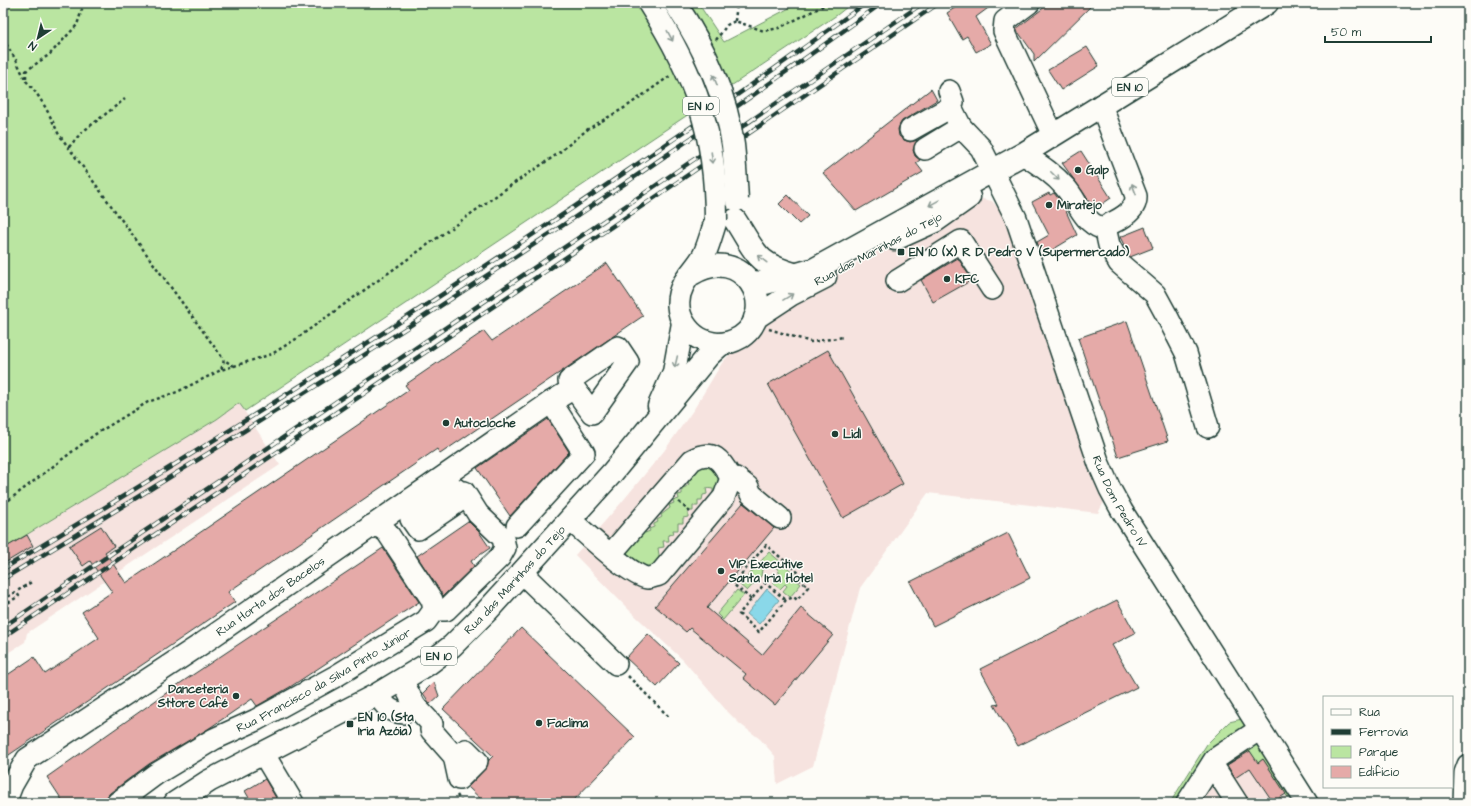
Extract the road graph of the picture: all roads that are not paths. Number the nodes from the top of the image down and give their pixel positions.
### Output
1 (649, 3) edge
2 (675, 3) edge
3 (1029, 3) edge
4 (1267, 3) edge
5 (1101, 105) junction
6 (1053, 135) junction
7 (917, 139) dead end
8 (1023, 154) junction
9 (993, 170) junction
10 (729, 214) junction
11 (1105, 227) junction
12 (692, 274) junction
13 (797, 275) junction
14 (744, 276) junction
15 (898, 281) dead end
16 (992, 289) dead end
17 (683, 323) junction
18 (761, 323) junction
19 (721, 344) junction
20 (574, 388) dead end
21 (551, 402) junction
22 (1208, 426) dead end
23 (644, 436) junction
24 (731, 478) junction
25 (446, 491) junction
26 (751, 494) junction
27 (724, 497) junction
28 (420, 503) junction
29 (780, 518) dead end
30 (570, 520) junction
31 (371, 526) junction
32 (517, 526) dead end
33 (611, 554) junction
34 (522, 573) junction
35 (434, 610) junction
36 (616, 664) road end
37 (402, 680) junction
38 (378, 694) junction
39 (415, 706) junction
40 (1260, 729) junction
41 (263, 753) junction
42 (454, 756) dead end
43 (1212, 764) junction
44 (1468, 765) edge
45 (7, 790) edge
46 (117, 803) edge
47 (175, 803) edge
48 (293, 803) edge
49 (1187, 803) edge
50 (1237, 803) edge
51 (1307, 803) edge
52 (1464, 803) edge

1 -> 10 main road, EN 10, bridge
10 -> 2 main road, EN 10, bridge
3 - 6 street
4 - 5 main road, Rua das Marinhas do Tejo / EN 10
5 - 6 main road, Rua das Marinhas do Tejo / EN 10
11 -> 5 street
6 - 8 main road, Rua das Marinhas do Tejo / EN 10
7 - 9 street, Rua Dom Pedro IV
8 - 9 main road, Rua das Marinhas do Tejo / EN 10
8 -> 11 street
9 -> 13 main road, Rua das Marinhas do Tejo / EN 10
18 -> 9 main road, Rua das Marinhas do Tejo / EN 10
9 - 40 street, Rua Dom Pedro IV
10 - 12 main road, EN 10
13 -> 10 main road, EN 10
10 - 14 main road, EN 10
11 - 22 street
12 - 14 main road
12 - 17 main road
13 - 14 main road, Rua das Marinhas do Tejo / EN 10
14 - 18 main road
15 - 16 street
17 - 19 main road
17 -> 23 main road, EN 10
18 - 19 main road
19 - 23 main road, Rua das Marinhas do Tejo / EN 10
20 - 21 street, Rua Horta dos Bacelos
21 - 25 street, Rua Horta dos Bacelos
21 - 32 street
23 - 30 main road, Rua das Marinhas do Tejo / EN 10
24 - 26 street
24 - 27 street
24 - 33 street
25 - 28 street, Rua Horta dos Bacelos
25 - 28 street
25 - 35 street
26 - 27 street
26 - 29 street
27 - 33 street
28 - 31 street, Rua Horta dos Bacelos
30 - 33 street
30 - 34 main road, Rua das Marinhas do Tejo / EN 10
31 - 35 street
31 - 45 street, Rua Horta dos Bacelos
34 - 36 street
34 - 37 main road, Rua das Marinhas do Tejo / EN 10
35 - 46 street, Rua Francisco da Silva Pinto Júnior
37 - 38 main road, Rua das Marinhas do Tejo / EN 10
37 - 39 street
38 - 39 street
38 - 41 main road, Rua das Marinhas do Tejo / EN 10
39 - 42 street
40 - 43 street
40 - 51 street, Rua Dom Pedro IV
41 - 47 main road, Rua das Marinhas do Tejo / EN 10
41 - 48 street
43 - 49 street
43 - 50 street
44 - 52 street

